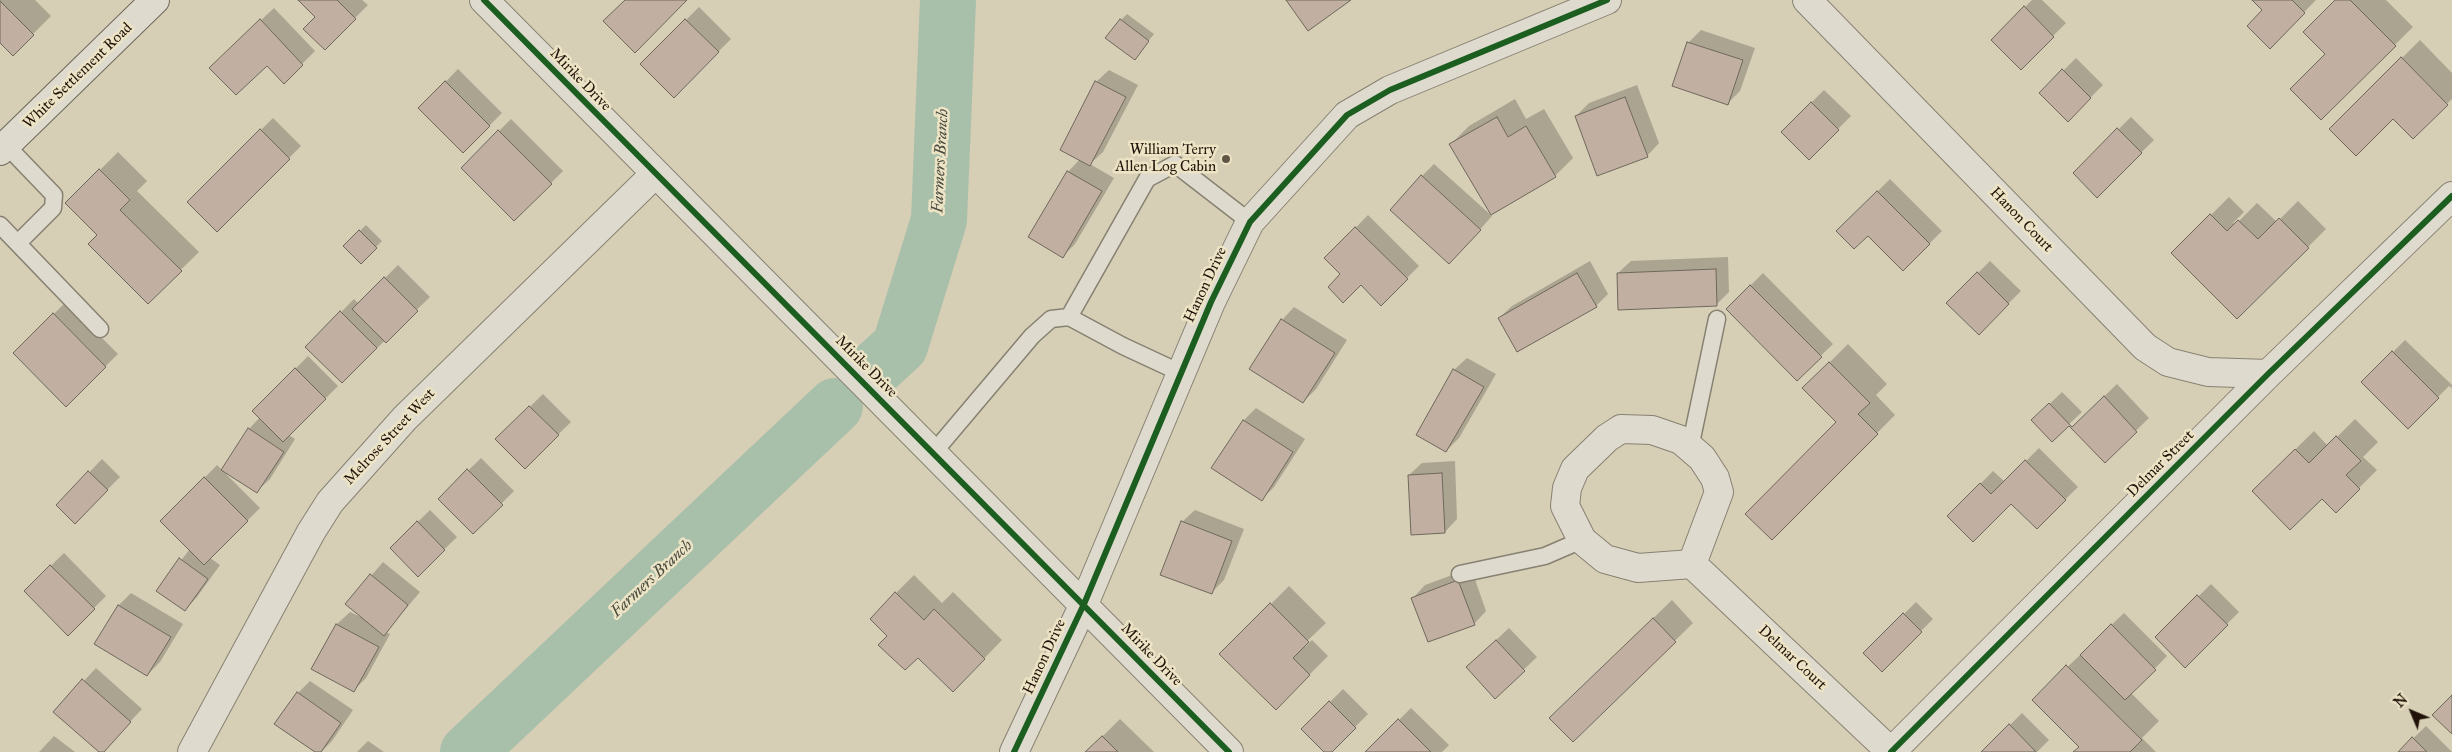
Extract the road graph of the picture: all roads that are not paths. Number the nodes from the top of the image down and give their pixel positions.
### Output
1 (155, 0) edge
2 (484, 0) edge
3 (1607, 0) edge
4 (1807, 0) edge
5 (3, 148) edge
6 (655, 174) junction
7 (2452, 196) edge
8 (1250, 222) junction
9 (0, 225) edge
10 (18, 243) junction
11 (1069, 318) junction
12 (1717, 319) dead end
13 (100, 329) dead end
14 (1181, 373) junction
15 (2268, 374) junction
16 (1690, 448) junction
17 (934, 452) junction
18 (1582, 540) junction
19 (1692, 564) junction
20 (1460, 574) dead end
21 (1084, 604) junction
22 (192, 752) edge
23 (1014, 752) edge
24 (1229, 752) edge
25 (1891, 752) edge

1 - 5 street, White Settlement Road
2 - 6 street, Mirike Drive
3 - 8 street, Hanon Drive
4 - 15 street, Hanon Court
5 - 10 lane
6 - 17 street, Mirike Drive
6 - 22 street, Melrose Street West
7 - 15 street, Delmar Street
8 - 11 lane
8 - 14 street, Hanon Drive
9 - 10 lane
10 - 13 lane
11 - 14 lane
11 - 17 lane
12 - 16 lane
14 - 21 street, Hanon Drive
15 - 25 street, Delmar Street
16 - 18 street
16 - 19 street
17 - 21 street, Mirike Drive
18 - 19 street
18 - 20 lane
19 - 25 street, Delmar Court
21 - 23 street, Hanon Drive
21 - 24 street, Mirike Drive

